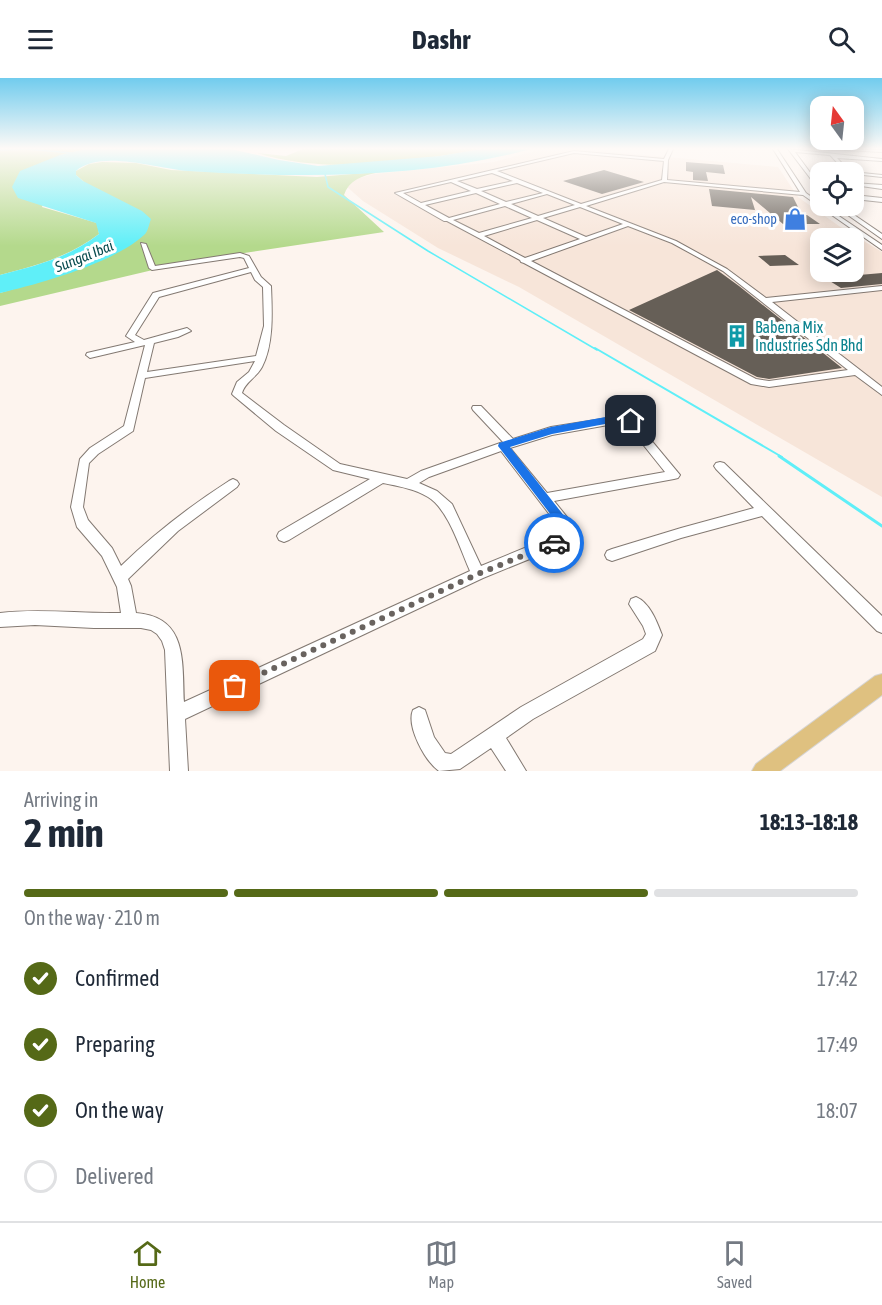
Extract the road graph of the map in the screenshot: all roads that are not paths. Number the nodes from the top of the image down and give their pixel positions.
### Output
1 (445, 181) edge
2 (453, 181) edge
3 (517, 181) edge
4 (518, 181) edge
5 (663, 181) edge
6 (667, 181) edge
7 (795, 181) edge
8 (864, 185) edge
9 (882, 187) edge
10 (476, 191) junction
11 (547, 193) junction
12 (804, 195) junction
13 (864, 198) edge
14 (872, 199) junction
15 (882, 200) edge
16 (505, 204) junction
17 (419, 205) junction
18 (882, 205) edge
19 (581, 206) junction
20 (853, 216) edge
21 (537, 219) junction
22 (446, 220) junction
23 (629, 224) junction
24 (477, 236) junction
25 (882, 236) edge
26 (585, 239) junction
27 (143, 244) dead end
28 (882, 248) edge
29 (523, 261) junction
30 (253, 269) junction
31 (882, 288) edge
32 (763, 301) junction
33 (187, 331) dead end
34 (147, 343) junction
35 (90, 355) dead end
36 (260, 358) junction
37 (858, 372) junction
38 (141, 376) junction
39 (882, 392) edge
40 (477, 408) dead end
41 (506, 444) junction
42 (720, 466) dead end
43 (384, 477) junction
44 (233, 484) dead end
45 (408, 484) junction
46 (545, 498) junction
47 (765, 510) junction
48 (284, 536) dead end
49 (612, 555) dead end
50 (478, 574) junction
51 (120, 577) junction
52 (636, 604) dead end
53 (0, 620) edge
54 (130, 621) junction
55 (882, 626) edge
56 (882, 683) edge
57 (176, 714) junction
58 (419, 716) dead end
59 (494, 736) junction
60 (179, 771) edge
61 (517, 771) edge
62 (763, 771) edge

1 - 17 street
2 - 10 street
3 - 10 street
4 - 11 street
5 - 19 street
6 - 12 street
7 - 12 street
8 - 9 street
10 - 16 street
10 - 17 street
11 - 16 street
11 - 19 street
12 - 28 street
13 - 14 street
14 - 15 street
14 - 18 street
16 - 21 street
16 - 22 street
17 - 22 street
19 - 21 street
19 - 23 street
20 - 25 street
21 - 24 street
21 - 26 street
22 - 24 street
23 - 26 street
23 - 32 street
24 - 29 street
26 - 29 street
27 - 30 street
29 - 37 street
30 - 34 street
30 - 36 street
31 - 32 street
32 - 37 street
33 - 34 street
34 - 35 street
34 - 38 street
36 - 38 street
36 - 43 street
37 - 39 street
38 - 51 street
40 - 41 street
41 - 45 street
41 - 46 street
41 - 46 street
42 - 47 street
43 - 45 street
43 - 48 street
44 - 51 street
45 - 50 street
46 - 50 street
47 - 49 street
47 - 55 street
50 - 57 street
51 - 54 street
52 - 59 street
53 - 54 street
54 - 57 street
56 - 62 main road
57 - 60 street
58 - 59 street
59 - 61 street

